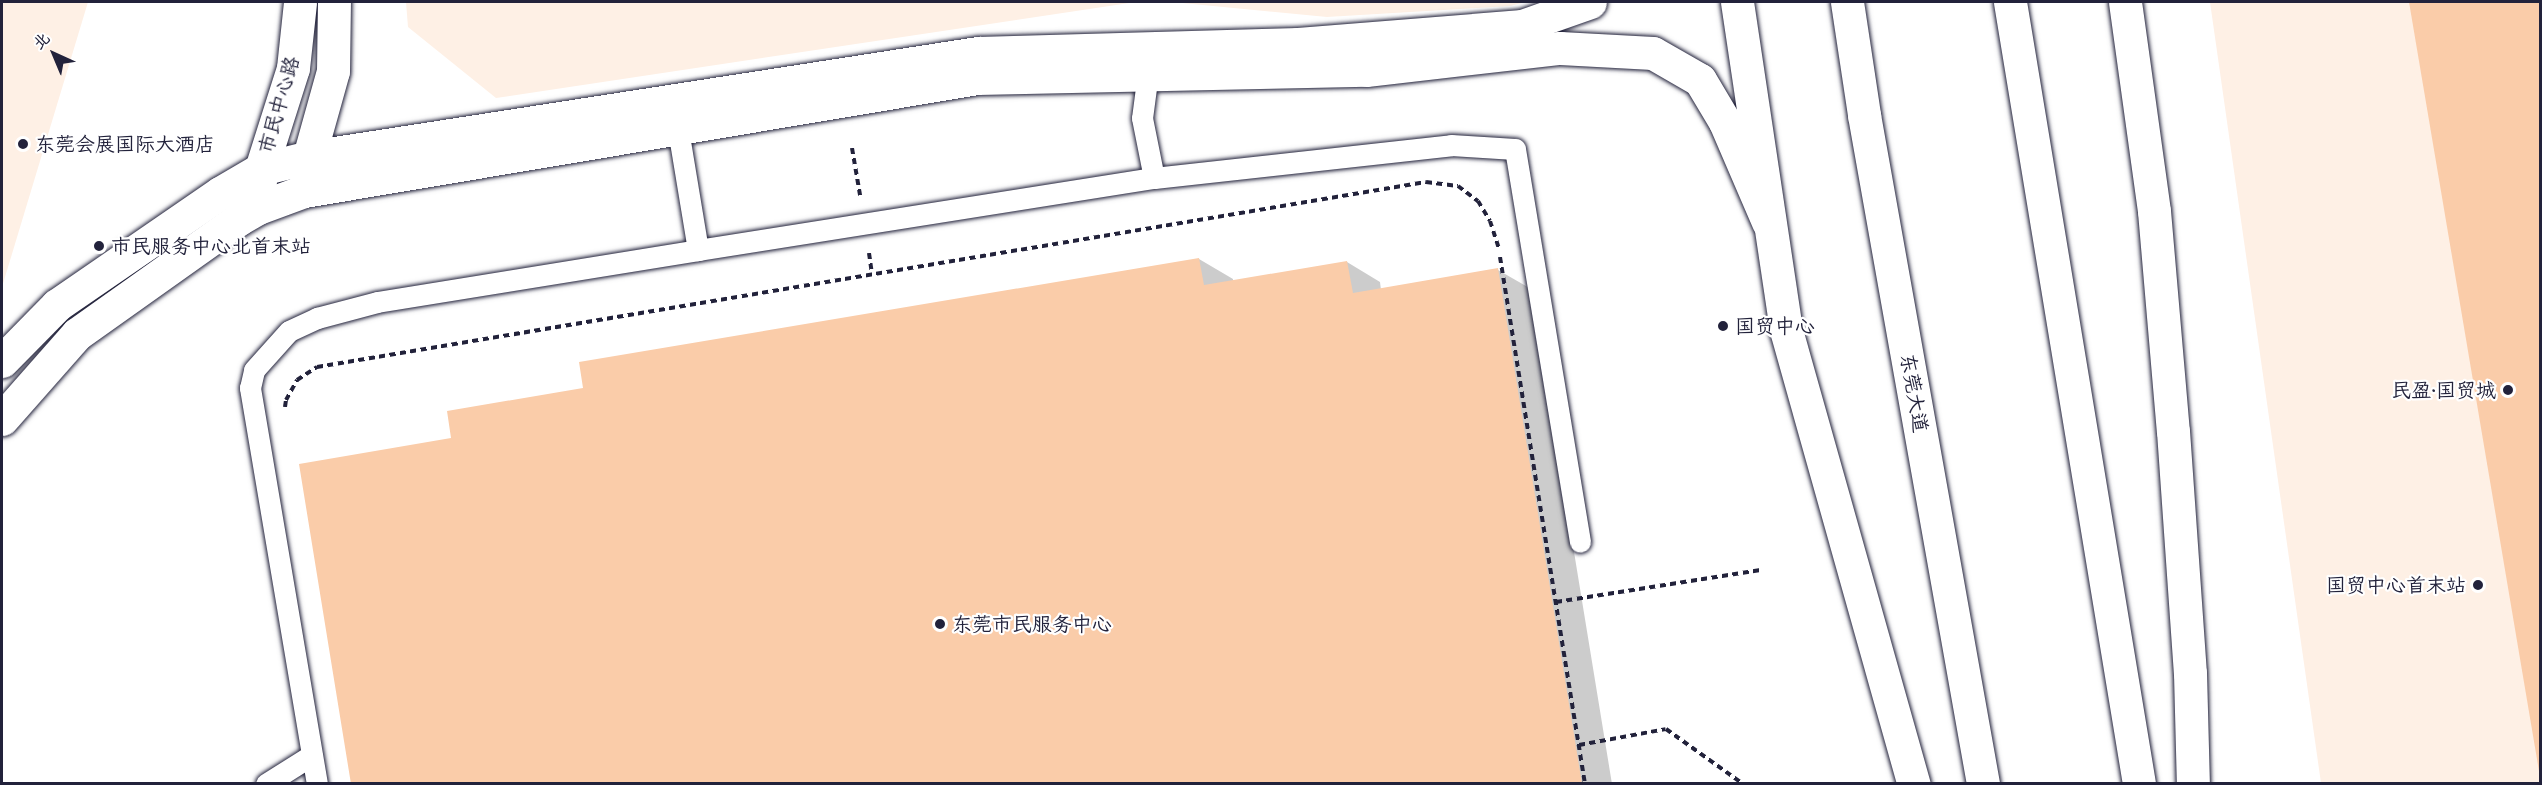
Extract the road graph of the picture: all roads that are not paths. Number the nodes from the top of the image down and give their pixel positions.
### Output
1 (300, 2) edge
2 (334, 2) edge
3 (1590, 2) edge
4 (1737, 2) edge
5 (1847, 2) edge
6 (2010, 2) edge
7 (2125, 2) edge
8 (1149, 60) junction
9 (676, 115) junction
10 (309, 157) junction
11 (261, 169) junction
12 (1154, 178) junction
13 (304, 191) junction
14 (258, 208) junction
15 (1768, 222) junction
16 (698, 250) junction
17 (2, 361) edge
18 (2, 418) edge
19 (1580, 542) dead end
20 (312, 755) junction
21 (266, 783) edge
22 (317, 783) edge
23 (1914, 783) edge
24 (1983, 783) edge
25 (2139, 783) edge
26 (2193, 783) edge

1 - 11 street, 市民中心路
2 - 10 street
3 - 8 street
4 - 15 street
5 - 24 street, 东莞大道
6 - 25 street
7 - 26 street
8 - 9 street
8 - 12 lane
8 - 15 street
9 - 10 street
9 - 13 street
9 - 16 lane
10 - 11 street
10 - 13 street
11 - 14 street, 市民中心路
11 - 17 street
12 - 16 lane
12 - 19 lane
13 - 14 street
14 - 18 street
15 - 23 street
16 - 20 lane
20 - 21 lane
20 - 22 lane

